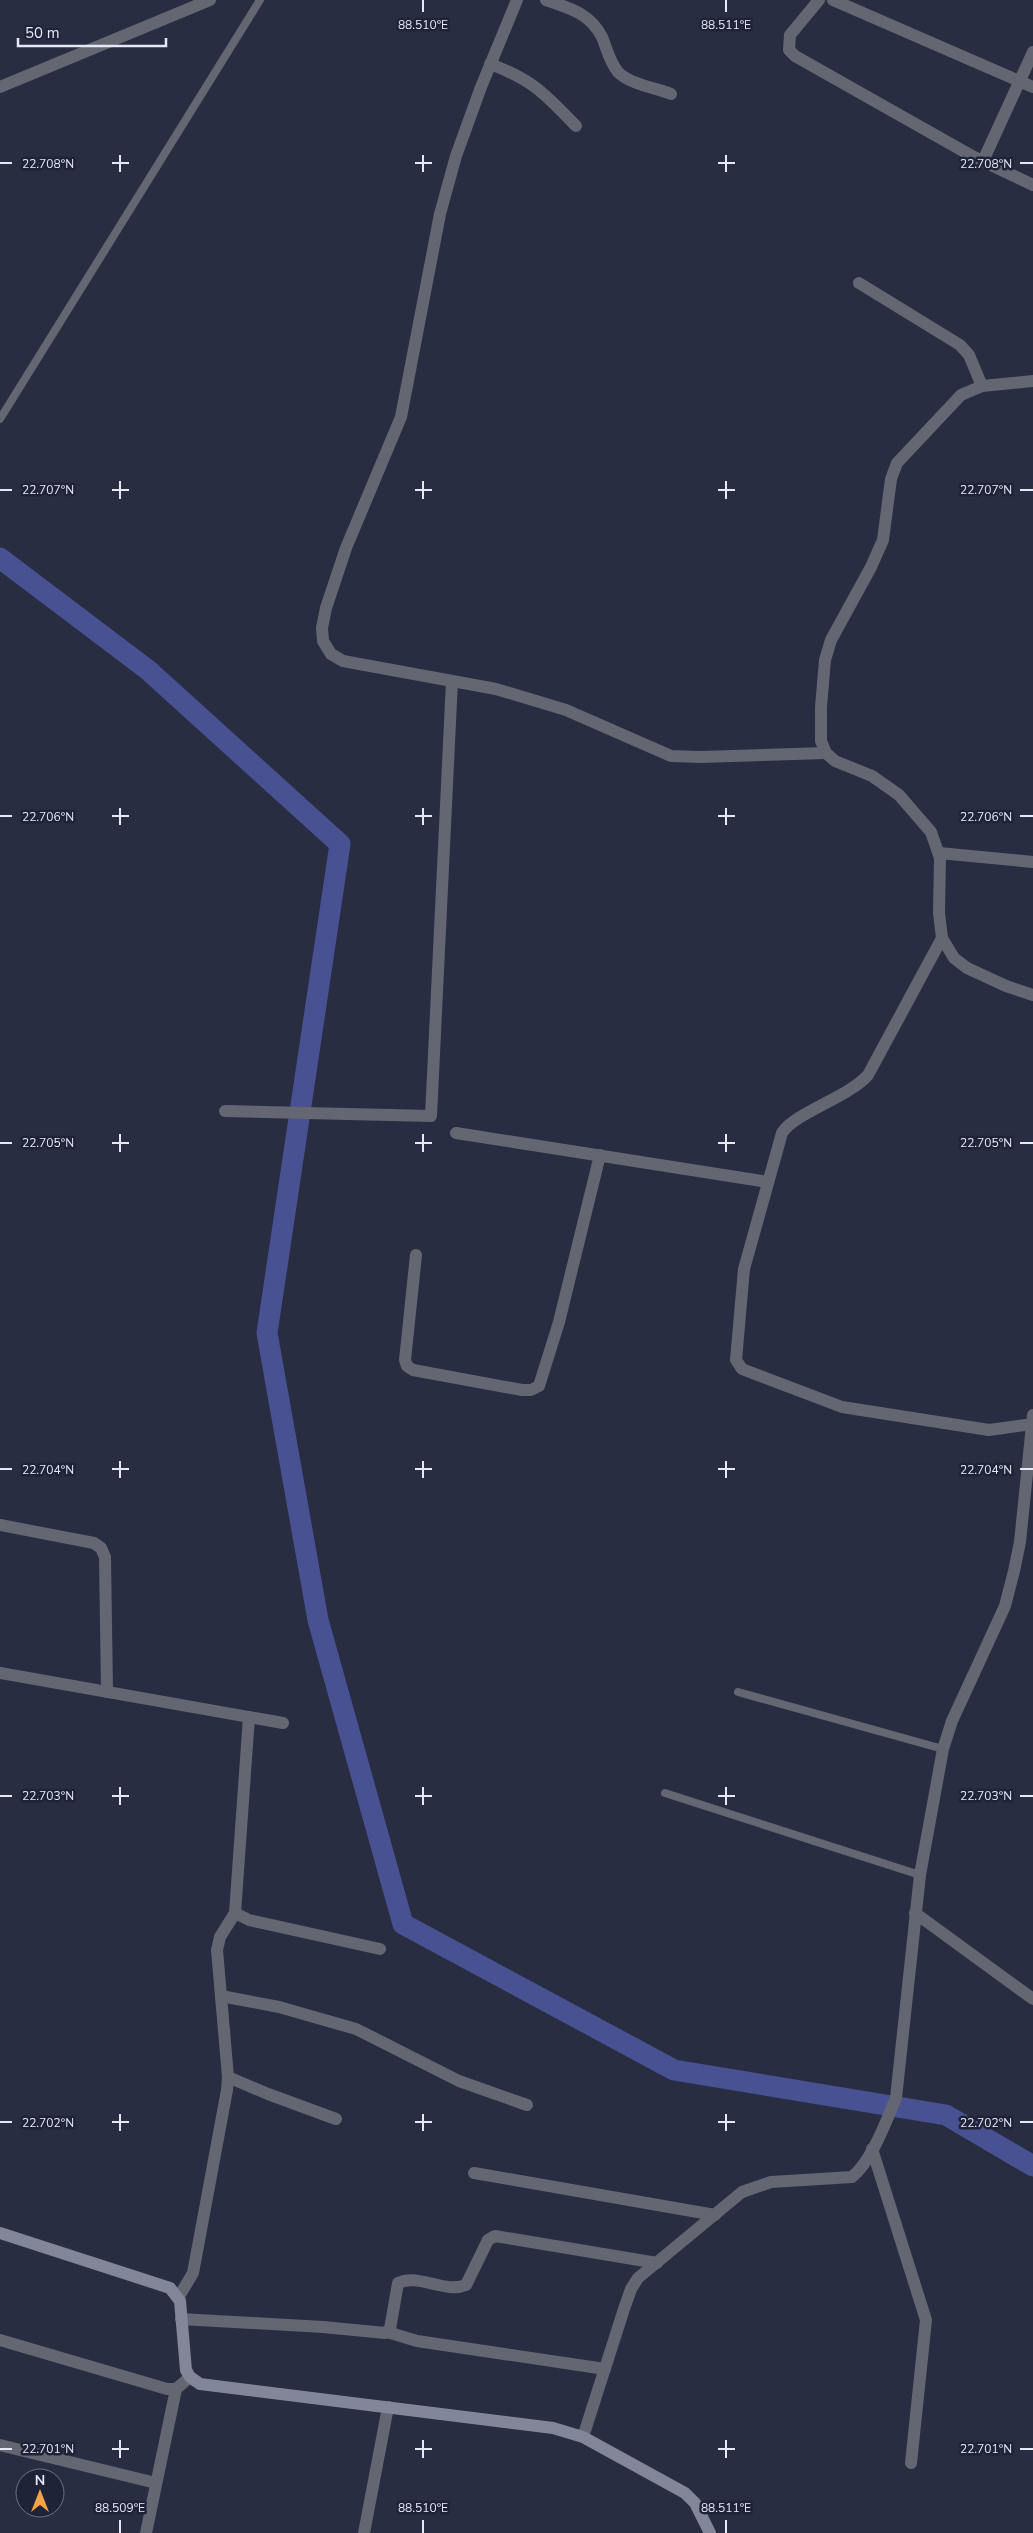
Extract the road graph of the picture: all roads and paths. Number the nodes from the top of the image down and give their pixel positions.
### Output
1 (210, 0) edge
2 (260, 0) edge
3 (517, 0) edge
4 (546, 0) edge
5 (819, 0) edge
6 (833, 0) edge
7 (1033, 52) edge
8 (490, 64) junction
9 (1020, 82) junction
10 (0, 87) edge
11 (1033, 87) edge
12 (671, 94) dead end
13 (576, 126) dead end
14 (983, 162) junction
15 (1033, 185) edge
16 (859, 283) dead end
17 (1033, 381) edge
18 (982, 386) junction
19 (0, 419) edge
20 (452, 681) junction
21 (826, 753) junction
22 (939, 853) junction
23 (1033, 862) edge
24 (942, 938) junction
25 (1033, 996) edge
26 (225, 1111) dead end
27 (456, 1132) dead end
28 (600, 1155) junction
29 (768, 1182) junction
30 (416, 1255) dead end
31 (1033, 1421) edge
32 (0, 1525) edge
33 (0, 1673) edge
34 (108, 1692) junction
35 (738, 1692) dead end
36 (249, 1717) junction
37 (283, 1723) dead end
38 (943, 1749) junction
39 (665, 1793) dead end
40 (920, 1875) junction
41 (235, 1913) junction
42 (915, 1913) junction
43 (380, 1949) dead end
44 (221, 1996) junction
45 (1033, 2000) edge
46 (228, 2077) junction
47 (527, 2104) dead end
48 (336, 2118) dead end
49 (872, 2149) junction
50 (474, 2173) dead end
51 (715, 2214) junction
52 (0, 2233) edge
53 (657, 2262) junction
54 (178, 2298) junction
55 (181, 2319) junction
56 (387, 2332) junction
57 (0, 2340) edge
58 (605, 2369) junction
59 (190, 2377) junction
60 (176, 2389) junction
61 (388, 2407) junction
62 (583, 2437) junction
63 (0, 2445) edge
64 (911, 2463) dead end
65 (156, 2483) junction
66 (146, 2533) edge
67 (364, 2533) edge
68 (710, 2533) edge

1 - 10 street
2 - 19 lane
3 - 8 street
4 - 12 street
5 - 14 street
6 - 9 street
7 - 9 street
8 - 13 street
8 - 20 street
9 - 11 street
9 - 14 street
14 - 15 street
16 - 18 street
17 - 18 street
18 - 21 street
20 - 21 street
20 - 26 street
21 - 22 street
22 - 23 street
22 - 24 street
24 - 25 street
24 - 29 street
27 - 28 street
28 - 29 street
28 - 30 street
29 - 31 street
31 - 38 street
32 - 34 street
33 - 34 street
34 - 36 street
35 - 38 lane
36 - 37 street
36 - 41 street
38 - 40 street
39 - 40 lane
40 - 42 street
41 - 43 street
41 - 44 street
42 - 45 street
42 - 49 street
44 - 46 street
44 - 47 street
46 - 48 street
46 - 54 street
49 - 51 street
49 - 64 street
50 - 51 street
51 - 53 street
52 - 54 street
53 - 56 street
53 - 58 street
54 - 55 street
55 - 56 street
55 - 59 street
56 - 58 street
57 - 60 street
58 - 62 street
59 - 60 street
59 - 61 street
60 - 65 street
61 - 62 street
61 - 67 street
62 - 68 street
63 - 65 street
65 - 66 street

